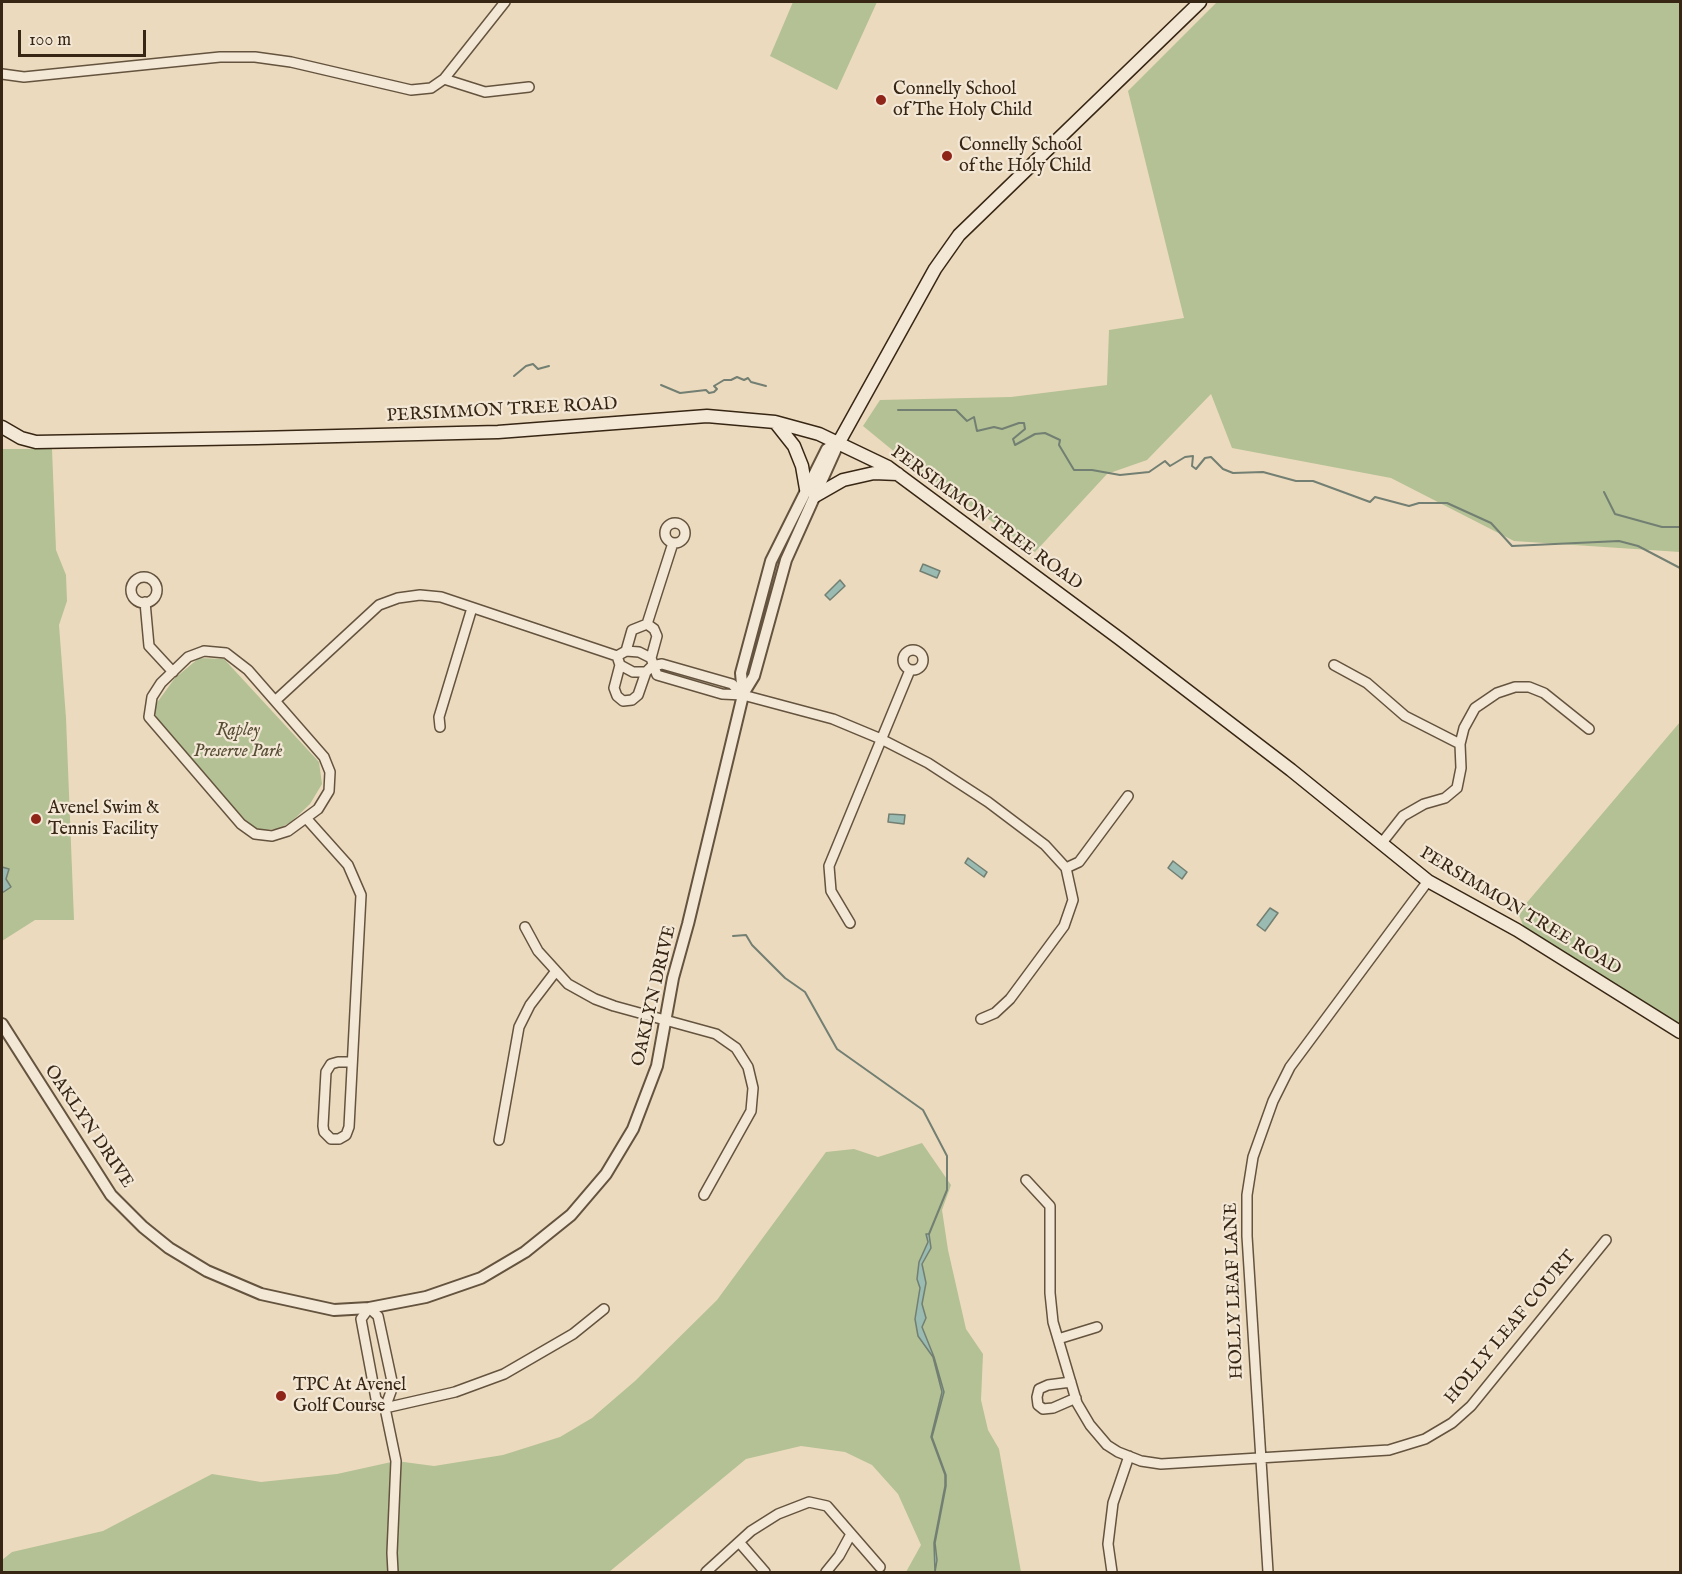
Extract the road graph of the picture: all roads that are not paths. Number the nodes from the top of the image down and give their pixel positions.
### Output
1 (505, 2) edge
2 (1200, 2) edge
3 (2, 74) edge
4 (444, 79) junction
5 (529, 87) dead end
6 (775, 422) junction
7 (2, 427) edge
8 (839, 442) junction
9 (898, 474) junction
10 (810, 492) junction
11 (673, 543) dead end
12 (145, 602) dead end
13 (472, 608) junction
14 (647, 624) junction
15 (626, 651) junction
16 (619, 660) junction
17 (1334, 665) dead end
18 (650, 666) junction
19 (910, 670) dead end
20 (172, 672) junction
21 (742, 694) junction
22 (275, 701) junction
23 (440, 727) dead end
24 (1589, 729) dead end
25 (881, 739) junction
26 (1460, 744) junction
27 (1128, 796) dead end
28 (306, 818) junction
29 (1381, 844) junction
30 (1066, 868) junction
31 (1428, 881) junction
32 (850, 923) dead end
33 (525, 927) dead end
34 (556, 971) junction
35 (665, 1018) junction
36 (981, 1019) dead end
37 (2, 1024) edge
38 (1680, 1032) edge
39 (352, 1062) junction
40 (499, 1140) dead end
41 (1026, 1180) dead end
42 (704, 1195) dead end
43 (1606, 1240) dead end
44 (369, 1308) junction
45 (604, 1310) dead end
46 (1097, 1327) dead end
47 (1059, 1339) junction
48 (1071, 1382) junction
49 (1076, 1398) junction
50 (385, 1408) junction
51 (1129, 1456) junction
52 (1260, 1458) junction
53 (851, 1534) junction
54 (739, 1542) junction
55 (880, 1567) dead end
56 (393, 1572) edge
57 (706, 1572) edge
58 (765, 1572) edge
59 (826, 1572) edge
60 (1113, 1572) edge
61 (1268, 1572) edge

1 - 4 street
2 - 8 main road
3 - 4 street
4 - 5 street
6 - 7 main road, PERSIMMON TREE ROAD
6 - 8 main road, PERSIMMON TREE ROAD
6 - 10 main road
8 - 9 main road, PERSIMMON TREE ROAD
8 - 10 street, OAKLYN DRIVE
9 - 10 main road
9 - 29 main road, PERSIMMON TREE ROAD
10 - 21 street, OAKLYN DRIVE
11 - 14 street
12 - 20 street
13 - 16 street
13 - 22 street
13 - 23 street
14 - 15 street
14 - 18 street
15 - 16 street
15 - 18 street
16 - 18 street
16 - 18 street
17 - 26 street
18 - 21 street
19 - 25 street
20 - 22 street
20 - 28 street
21 - 25 street
21 - 35 street, OAKLYN DRIVE
22 - 28 street
24 - 26 street
25 - 30 street
25 - 32 street
26 - 29 street
27 - 30 street
28 - 39 street
29 - 31 main road, PERSIMMON TREE ROAD
30 - 36 street
31 - 38 main road, PERSIMMON TREE ROAD
31 - 52 street, HOLLY LEAF LANE
33 - 34 street
34 - 35 street
34 - 40 street
35 - 42 street
35 - 44 street, OAKLYN DRIVE
37 - 44 street, OAKLYN DRIVE
39 - 39 street
41 - 47 street, HOLLY LEAF COURT
43 - 52 street, HOLLY LEAF COURT
44 - 50 street
44 - 50 street
45 - 50 street
46 - 47 street
47 - 48 street, HOLLY LEAF COURT
48 - 49 street, HOLLY LEAF COURT
48 - 49 street
49 - 51 street, HOLLY LEAF COURT
50 - 56 street
51 - 52 street, HOLLY LEAF COURT
51 - 60 street
52 - 61 street, HOLLY LEAF LANE
53 - 54 street
53 - 55 street
53 - 59 street
54 - 57 street
54 - 58 street

